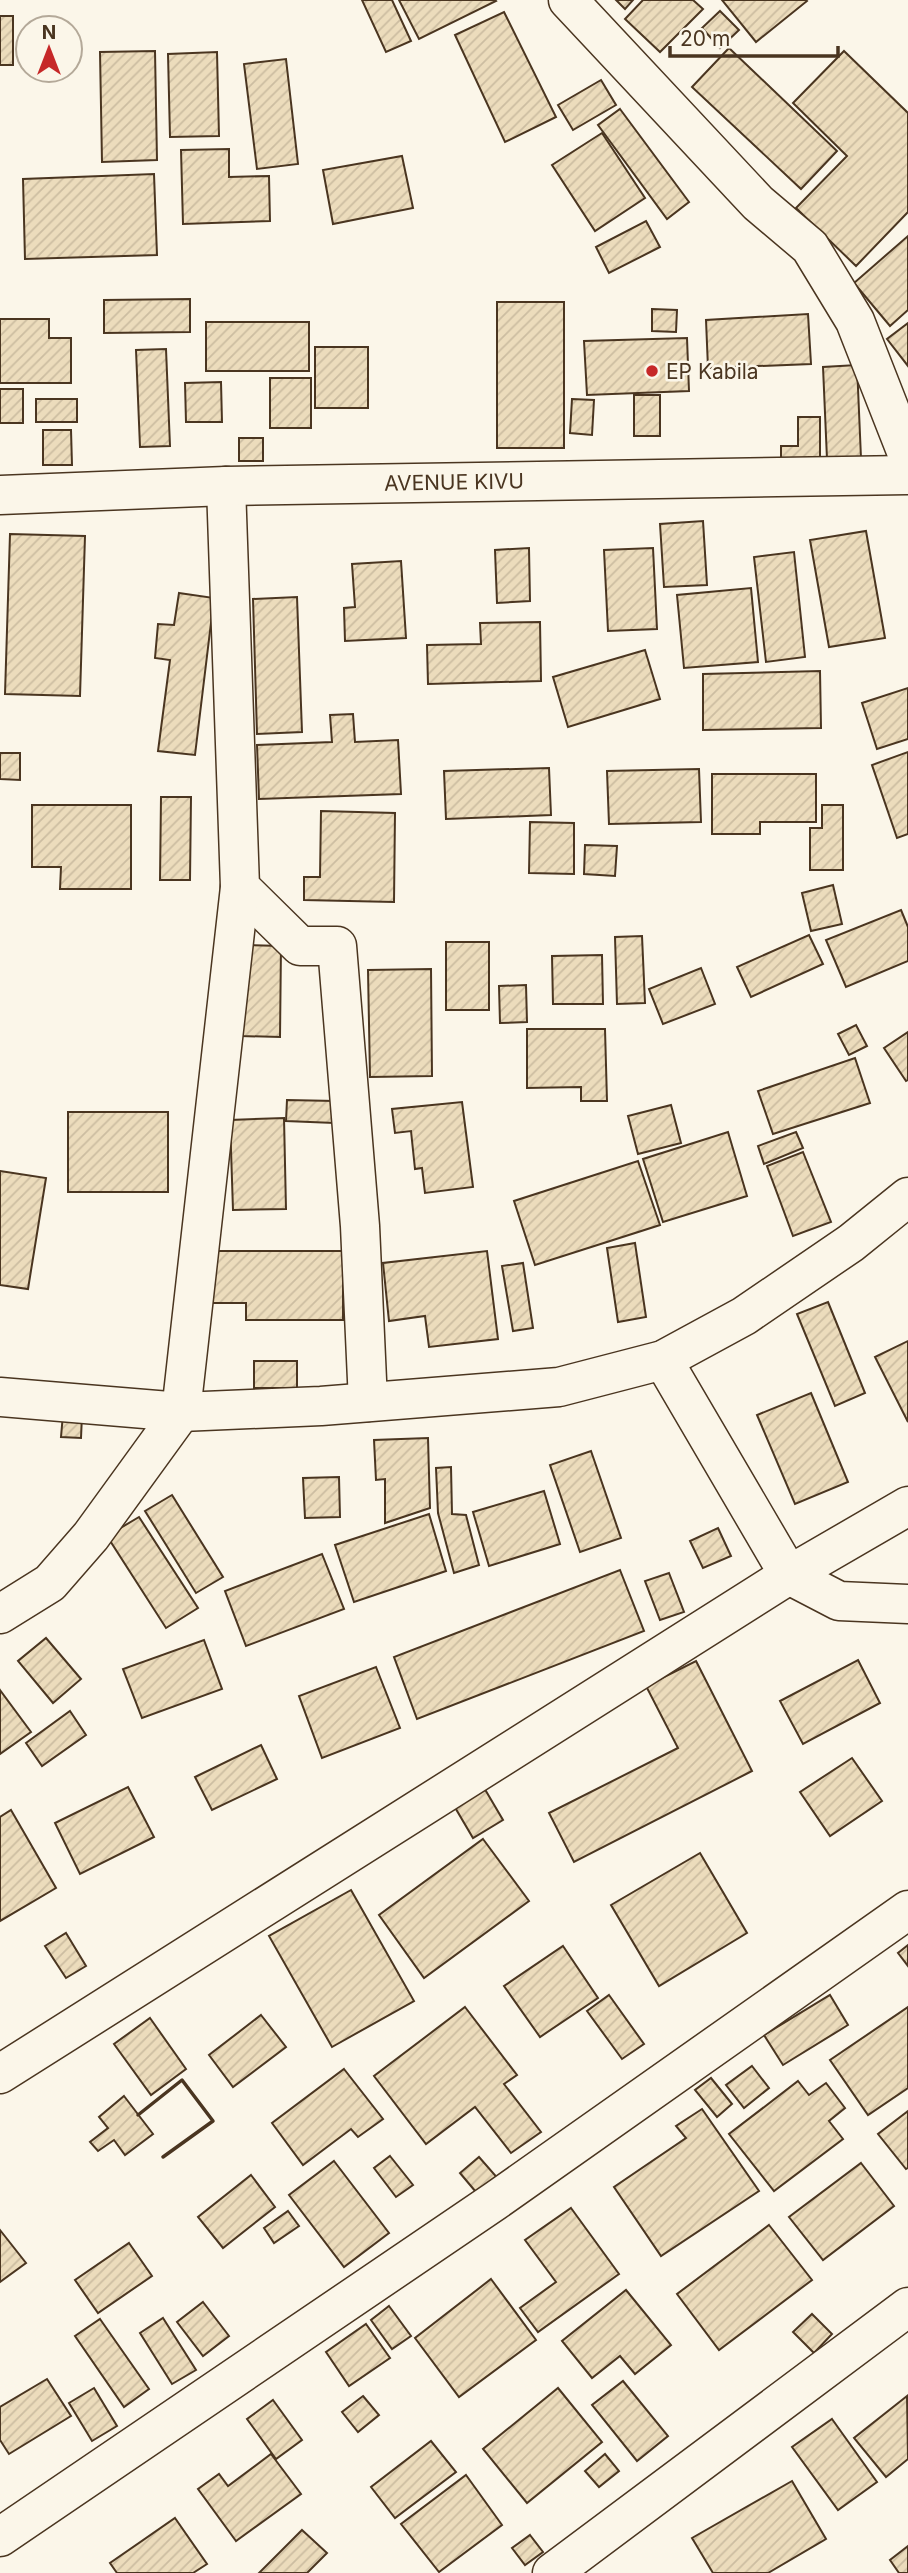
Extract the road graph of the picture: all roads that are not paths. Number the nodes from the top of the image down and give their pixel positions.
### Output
1 (568, 0) edge
2 (908, 456) edge
3 (908, 475) edge
4 (226, 486) junction
5 (0, 495) edge
6 (240, 887) junction
7 (908, 1197) edge
8 (663, 1360) junction
9 (0, 1397) edge
10 (368, 1402) junction
11 (181, 1412) junction
12 (908, 1506) edge
13 (789, 1575) junction
14 (908, 1604) edge
15 (0, 1614) edge
16 (908, 1910) edge
17 (0, 2074) edge
18 (908, 2307) edge
19 (0, 2537) edge
20 (552, 2573) edge

1 - 2 street
3 - 4 street, AVENUE KIVU
4 - 5 street, AVENUE KIVU
4 - 6 street
6 - 10 street
6 - 11 street
7 - 8 street
8 - 10 street
8 - 13 street
9 - 11 street
10 - 11 street
11 - 15 street
12 - 13 street
13 - 14 street
13 - 17 street
16 - 19 street
18 - 20 street

